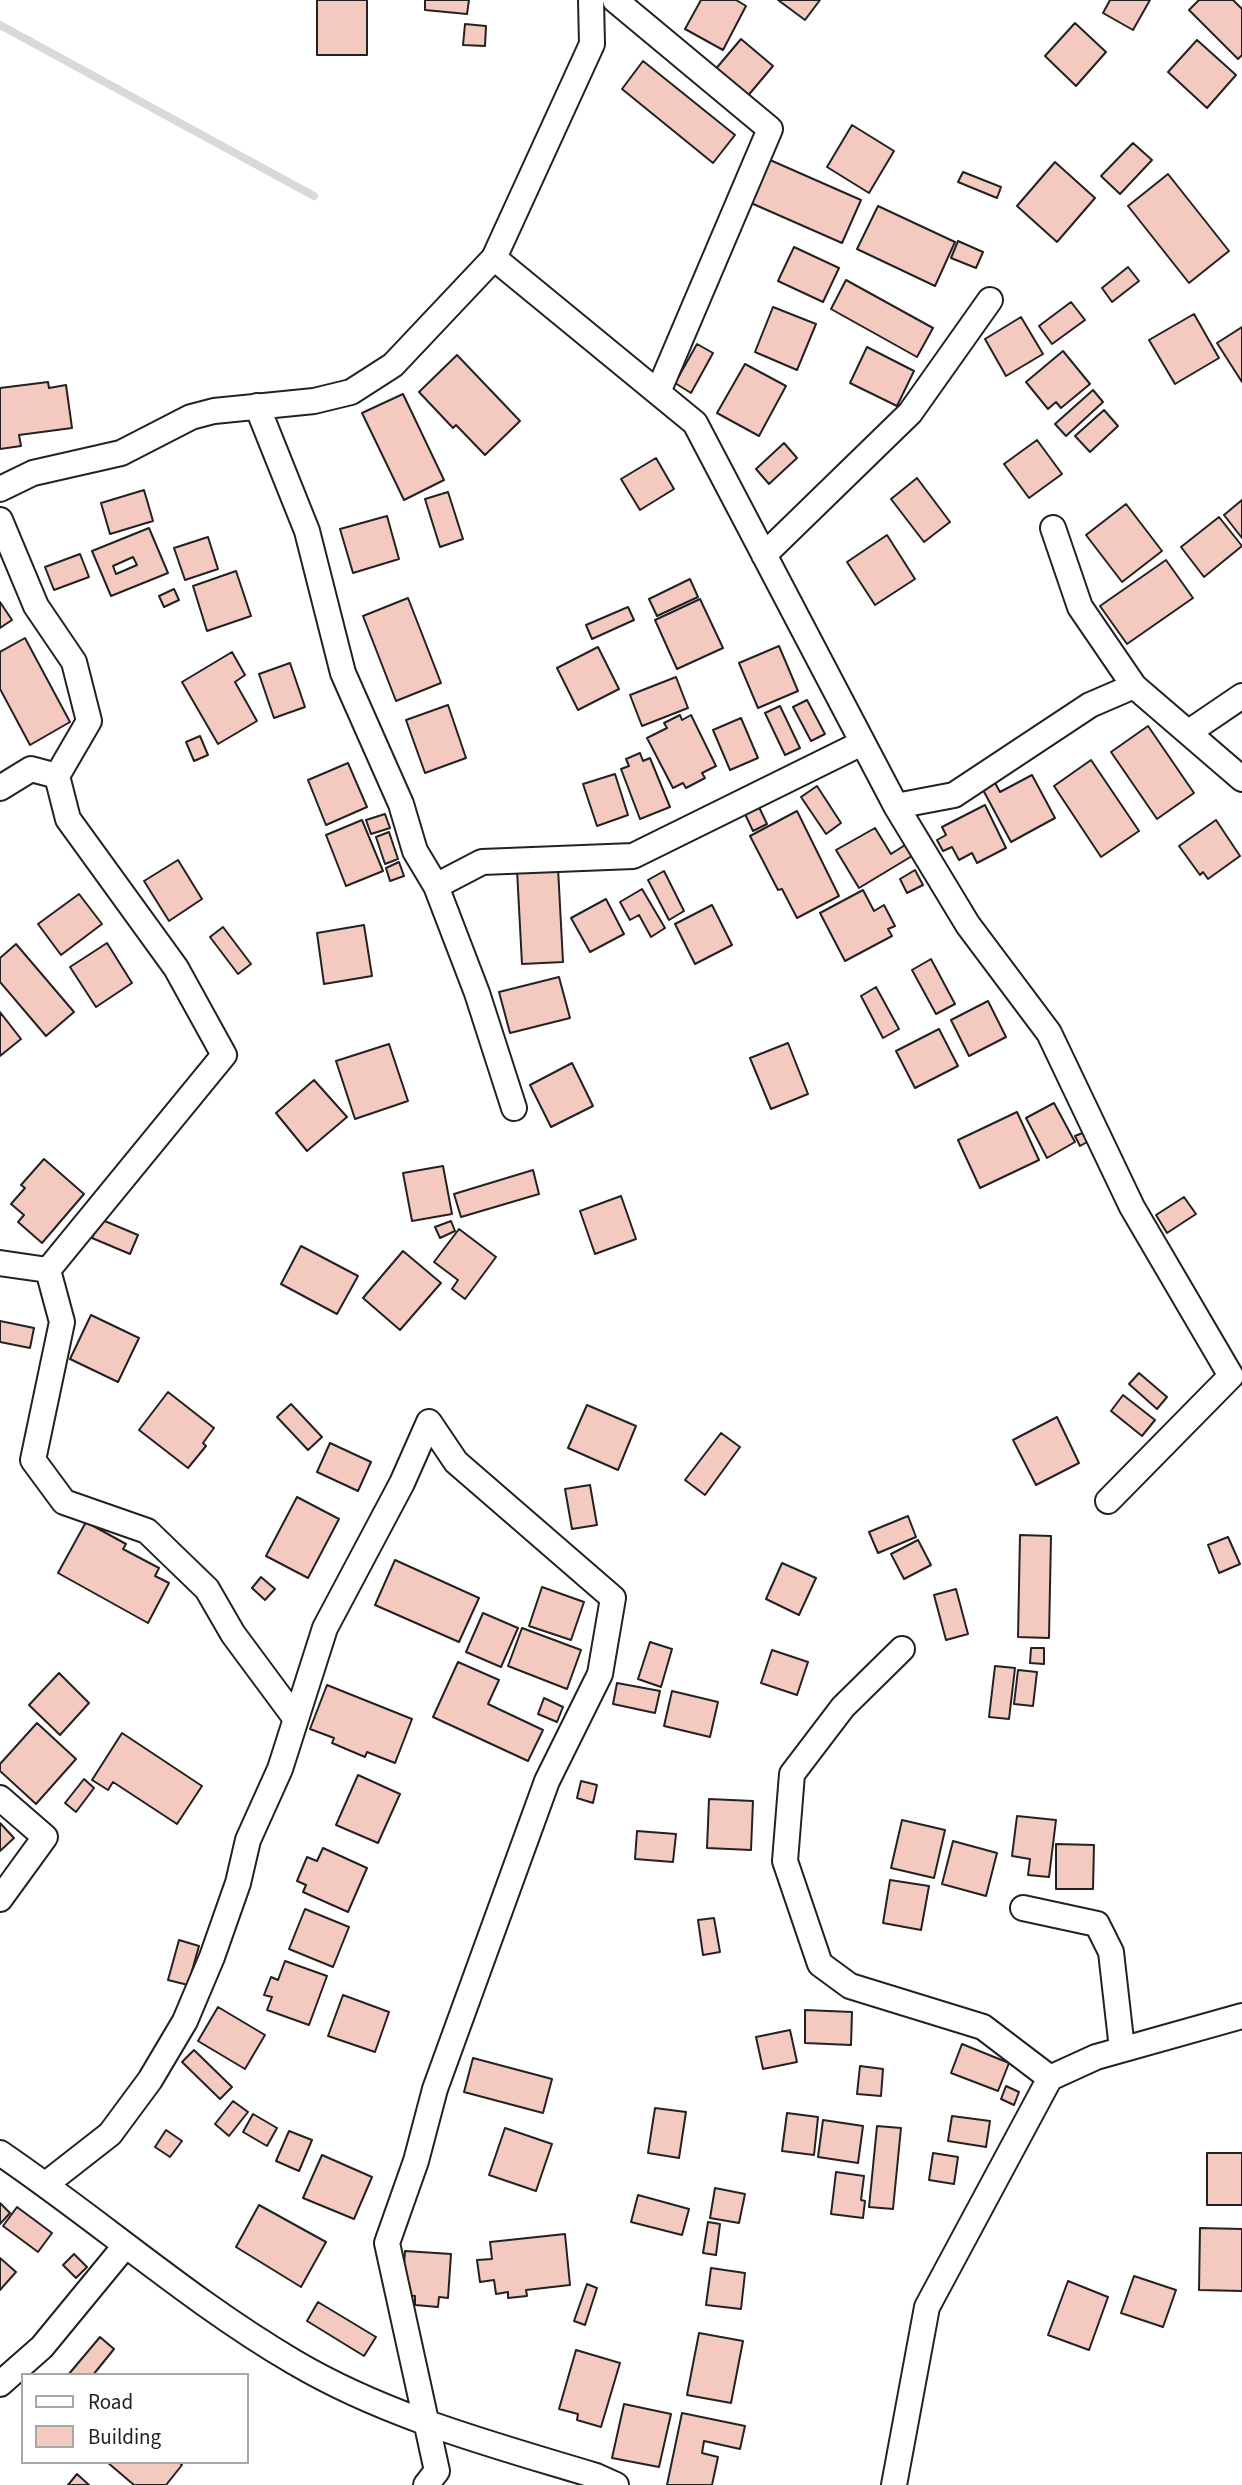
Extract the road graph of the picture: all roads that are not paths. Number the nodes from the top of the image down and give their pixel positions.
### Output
1 (591, 0) edge
2 (615, 0) edge
3 (494, 258) junction
4 (990, 300) dead end
5 (658, 392) junction
6 (257, 405) junction
7 (0, 489) edge
8 (0, 520) edge
9 (1053, 527) dead end
10 (764, 555) junction
11 (1134, 686) junction
12 (1242, 696) edge
13 (1189, 732) junction
14 (863, 743) junction
15 (57, 776) junction
16 (1242, 779) edge
17 (0, 788) edge
18 (896, 806) junction
19 (436, 886) junction
20 (514, 1108) dead end
21 (0, 1263) edge
22 (48, 1270) junction
23 (1237, 1373) edge
24 (1108, 1501) dead end
25 (902, 1649) dead end
26 (296, 1719) junction
27 (0, 1798) edge
28 (0, 1899) edge
29 (1023, 1909) dead end
30 (1242, 2015) edge
31 (1122, 2049) junction
32 (1050, 2078) junction
33 (0, 2154) edge
34 (46, 2184) junction
35 (125, 2246) junction
36 (0, 2384) edge
37 (427, 2424) junction
38 (426, 2485) edge
39 (616, 2485) edge
40 (894, 2485) edge

1 - 3 street
2 - 5 street
3 - 5 street
3 - 6 street
4 - 10 street
5 - 10 street
6 - 7 street
6 - 19 street
8 - 15 street
9 - 11 street
10 - 14 street
11 - 13 street
11 - 18 street
12 - 13 street
13 - 16 street
14 - 18 street
14 - 19 street
15 - 17 street
15 - 22 street
18 - 23 street
19 - 20 street
21 - 22 street
22 - 26 street
23 - 24 street
25 - 32 street
26 - 34 street
26 - 37 street
27 - 28 street
29 - 31 street
30 - 31 street
31 - 32 street
32 - 40 street
33 - 34 street
34 - 35 street
35 - 36 street
35 - 37 street
37 - 38 street
37 - 39 street

